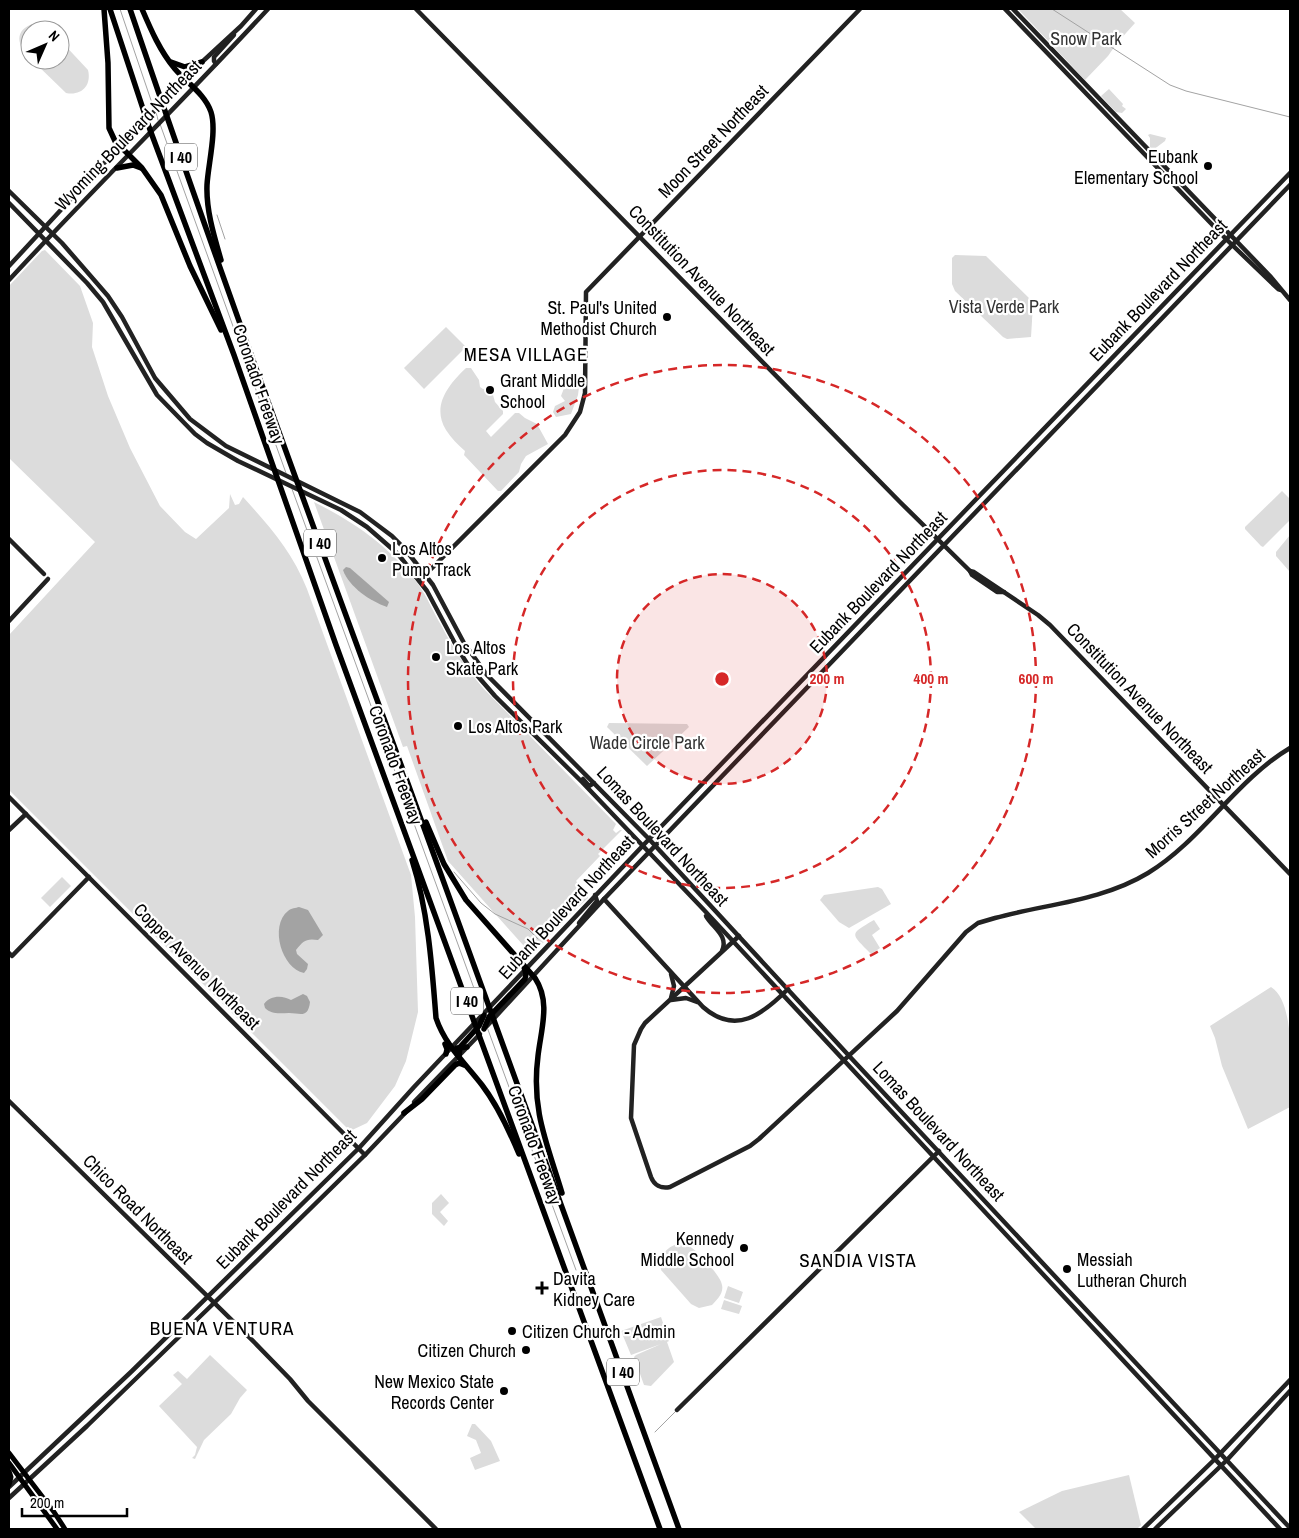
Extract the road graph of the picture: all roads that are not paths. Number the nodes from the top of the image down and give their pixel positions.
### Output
1 (104, 9) edge
2 (110, 9) edge
3 (130, 9) edge
4 (142, 9) edge
5 (256, 9) edge
6 (268, 9) edge
7 (416, 9) edge
8 (860, 9) edge
9 (1005, 9) edge
10 (1013, 9) edge
11 (241, 26) junction
12 (168, 60) junction
13 (202, 62) junction
14 (216, 64) junction
15 (185, 80) junction
16 (194, 88) junction
17 (120, 146) junction
18 (129, 154) junction
19 (117, 168) junction
20 (142, 168) junction
21 (1290, 173) edge
22 (1290, 185) edge
23 (9, 191) edge
24 (1266, 198) junction
25 (9, 203) edge
26 (1272, 204) junction
27 (45, 227) junction
28 (39, 233) junction
29 (52, 234) junction
30 (640, 237) junction
31 (1228, 237) junction
32 (46, 240) junction
33 (1234, 243) junction
34 (9, 266) edge
35 (9, 280) edge
36 (1290, 300) edge
37 (233, 305) junction
38 (1158, 311) junction
39 (1163, 316) junction
40 (1124, 345) junction
41 (1130, 351) junction
42 (234, 355) junction
43 (1040, 433) junction
44 (1046, 439) junction
45 (975, 500) junction
46 (981, 506) junction
47 (9, 539) edge
48 (937, 540) junction
49 (943, 545) junction
50 (908, 570) junction
51 (44, 574) dead end
52 (425, 574) junction
53 (914, 576) junction
54 (48, 579) dead end
55 (420, 580) junction
56 (9, 621) edge
57 (756, 729) junction
58 (762, 735) junction
59 (1290, 748) edge
60 (568, 768) junction
61 (408, 781) junction
62 (594, 783) junction
63 (386, 784) junction
64 (9, 797) edge
65 (1224, 805) junction
66 (26, 814) junction
67 (9, 830) edge
68 (649, 839) junction
69 (642, 846) junction
70 (655, 846) junction
71 (649, 853) junction
72 (1290, 874) edge
73 (89, 877) junction
74 (595, 895) junction
75 (604, 899) junction
76 (704, 910) junction
77 (574, 933) junction
78 (739, 936) junction
79 (733, 942) junction
80 (10, 954) edge
81 (719, 955) junction
82 (669, 970) junction
83 (530, 974) junction
84 (518, 978) joint
85 (684, 987) junction
86 (788, 990) junction
87 (782, 995) junction
88 (505, 1000) junction
89 (670, 1001) junction
90 (700, 1003) junction
91 (484, 1015) joint
92 (484, 1029) joint
93 (465, 1041) junction
94 (454, 1051) junction
95 (849, 1055) junction
96 (843, 1061) junction
97 (467, 1067) junction
98 (9, 1101) edge
99 (404, 1113) junction
100 (359, 1148) junction
101 (939, 1151) junction
102 (365, 1154) junction
103 (933, 1157) junction
104 (566, 1215) junction
105 (546, 1220) junction
106 (208, 1296) junction
107 (214, 1303) junction
108 (1290, 1380) edge
109 (1290, 1391) edge
110 (677, 1410) dead end
111 (9, 1453) edge
112 (1221, 1454) junction
113 (1215, 1460) junction
114 (1226, 1460) junction
115 (9, 1464) edge
116 (1221, 1465) junction
117 (9, 1471) edge
118 (21, 1475) junction
119 (29, 1479) junction
120 (24, 1484) junction
121 (9, 1486) edge
122 (9, 1498) edge
123 (1290, 1528) edge
124 (57, 1529) edge
125 (65, 1529) edge
126 (436, 1529) edge
127 (660, 1529) edge
128 (679, 1529) edge
129 (1143, 1529) edge
130 (1155, 1529) edge
131 (1280, 1529) edge

1 - 17 highway
2 - 42 highway, Coronado Freeway / I 40
3 - 37 highway, Coronado Freeway / I 40
4 - 12 highway
5 - 11 main road, Wyoming Boulevard Northeast
6 - 14 main road, Wyoming Boulevard Northeast
7 - 30 main road, Constitution Avenue Northeast
8 - 30 main road, Moon Street Northeast
9 - 31 main road
10 - 31 main road
11 - 13 main road, Wyoming Boulevard Northeast
11 - 14 main road
12 - 13 highway
12 - 15 highway
13 - 15 main road, Wyoming Boulevard Northeast
14 - 16 main road, Wyoming Boulevard Northeast
15 - 16 highway
15 - 17 main road, Wyoming Boulevard Northeast
16 - 18 main road, Wyoming Boulevard Northeast
16 - 37 highway
17 - 18 highway
17 - 27 main road, Wyoming Boulevard Northeast
18 - 19 main road, Wyoming Boulevard Northeast
18 - 20 highway
19 - 20 highway
19 - 29 main road, Wyoming Boulevard Northeast
20 - 42 highway
21 - 24 main road, Eubank Boulevard Northeast
22 - 26 main road, Eubank Boulevard Northeast
23 - 27 main road, Lomas Boulevard Northeast
24 - 26 main road
24 - 31 main road, Eubank Boulevard Northeast
25 - 28 main road, Lomas Boulevard Northeast
26 - 33 main road, Eubank Boulevard Northeast
27 - 28 main road, Wyoming Boulevard Northeast
27 - 29 main road, Lomas Boulevard Northeast
28 - 32 main road, Lomas Boulevard Northeast
28 - 34 main road, Wyoming Boulevard Northeast
29 - 32 main road, Wyoming Boulevard Northeast
29 - 52 main road, Lomas Boulevard Northeast
30 - 48 main road, Constitution Avenue Northeast
30 - 52 main road, Moon Street Northeast
31 - 33 main road
31 - 38 main road, Eubank Boulevard Northeast
32 - 35 main road, Wyoming Boulevard Northeast
32 - 55 main road, Lomas Boulevard Northeast
33 - 36 main road
33 - 39 main road, Eubank Boulevard Northeast
37 - 61 highway, Coronado Freeway / I 40
38 - 39 main road
38 - 40 main road, Eubank Boulevard Northeast
39 - 41 main road, Eubank Boulevard Northeast
40 - 41 main road
40 - 43 main road, Eubank Boulevard Northeast
41 - 44 main road, Eubank Boulevard Northeast
42 - 63 highway, Coronado Freeway / I 40
43 - 44 main road
43 - 45 main road, Eubank Boulevard Northeast
44 - 46 main road, Eubank Boulevard Northeast
45 - 46 main road
45 - 48 main road, Eubank Boulevard Northeast
46 - 49 main road, Eubank Boulevard Northeast
47 - 51 main road
48 - 49 main road, Constitution Avenue Northeast
48 - 50 main road, Eubank Boulevard Northeast
49 - 53 main road, Eubank Boulevard Northeast
49 - 65 main road, Constitution Avenue Northeast
50 - 53 main road
50 - 57 main road, Eubank Boulevard Northeast
52 - 55 main road
52 - 62 main road, Lomas Boulevard Northeast
53 - 58 main road, Eubank Boulevard Northeast
54 - 56 main road
55 - 60 main road, Lomas Boulevard Northeast
57 - 58 main road
57 - 68 main road, Eubank Boulevard Northeast
58 - 70 main road, Eubank Boulevard Northeast
59 - 65 main road, Morris Street Northeast
60 - 62 main road
60 - 69 main road, Lomas Boulevard Northeast
61 - 83 highway
61 - 104 highway, Coronado Freeway / I 40
62 - 68 main road, Lomas Boulevard Northeast
63 - 94 highway
63 - 105 highway, Coronado Freeway / I 40
64 - 66 main road, Copper Avenue Northeast
65 - 72 main road, Constitution Avenue Northeast
65 - 95 main road, Morris Street Northeast
66 - 67 main road
66 - 73 main road, Copper Avenue Northeast
68 - 69 main road, Eubank Boulevard Northeast
68 - 70 main road, Lomas Boulevard Northeast
69 - 71 main road, Lomas Boulevard Northeast
69 - 74 main road, Eubank Boulevard Northeast
70 - 71 main road, Eubank Boulevard Northeast
70 - 78 main road, Lomas Boulevard Northeast
71 - 75 main road, Eubank Boulevard Northeast
71 - 76 main road, Lomas Boulevard Northeast
73 - 80 main road
73 - 100 main road, Copper Avenue Northeast
74 - 77 main road
74 - 83 main road, Eubank Boulevard Northeast
75 - 77 main road, Eubank Boulevard Northeast
75 - 82 main road
76 - 79 main road, Lomas Boulevard Northeast
76 - 81 main road
77 - 83 main road, Eubank Boulevard Northeast
78 - 79 main road, Morris Street Northeast
78 - 86 main road, Lomas Boulevard Northeast
79 - 81 main road, Morris Street Northeast
79 - 87 main road, Lomas Boulevard Northeast
81 - 85 main road, Morris Street Northeast
82 - 85 main road
82 - 89 main road
83 - 84 highway
83 - 88 highway
83 - 104 highway
84 - 88 main road, Eubank Boulevard Northeast
85 - 89 main road, Morris Street Northeast
85 - 90 main road
86 - 87 main road
86 - 95 main road, Lomas Boulevard Northeast
87 - 90 main road
87 - 96 main road, Lomas Boulevard Northeast
88 - 91 main road, Eubank Boulevard Northeast
88 - 92 highway
89 - 90 main road
89 - 96 main road, Morris Street Northeast
91 - 93 highway
92 - 93 main road, Eubank Boulevard Northeast
93 - 94 highway
93 - 94 main road, Eubank Boulevard Northeast
94 - 97 highway
94 - 99 main road, Eubank Boulevard Northeast
94 - 100 main road, Eubank Boulevard Northeast
95 - 96 main road, Morris Street Northeast
95 - 101 main road, Lomas Boulevard Northeast
96 - 103 main road, Lomas Boulevard Northeast
97 - 99 highway
97 - 105 highway
98 - 106 main road, Chico Road Northeast
99 - 102 main road, Eubank Boulevard Northeast
100 - 102 main road, Copper Avenue Northeast
100 - 106 main road, Eubank Boulevard Northeast
101 - 103 main road
101 - 112 main road, Lomas Boulevard Northeast
102 - 107 main road, Eubank Boulevard Northeast
103 - 110 main road
103 - 113 main road, Lomas Boulevard Northeast
104 - 128 highway, Coronado Freeway / I 40
105 - 127 highway, Coronado Freeway / I 40
106 - 107 main road, Chico Road Northeast
106 - 118 main road, Eubank Boulevard Northeast
107 - 119 main road, Eubank Boulevard Northeast
107 - 126 main road, Chico Road Northeast
108 - 112 main road
109 - 114 main road
111 - 118 main road
112 - 113 main road
112 - 114 main road, Lomas Boulevard Northeast
113 - 116 main road, Lomas Boulevard Northeast
113 - 129 main road
114 - 116 main road
114 - 123 main road, Lomas Boulevard Northeast
115 - 118 main road
116 - 130 main road
116 - 131 main road, Lomas Boulevard Northeast
117 - 121 main road
118 - 119 main road
118 - 120 main road
118 - 121 main road, Eubank Boulevard Northeast
119 - 120 main road, Eubank Boulevard Northeast
119 - 125 main road
120 - 122 main road, Eubank Boulevard Northeast
120 - 124 main road

